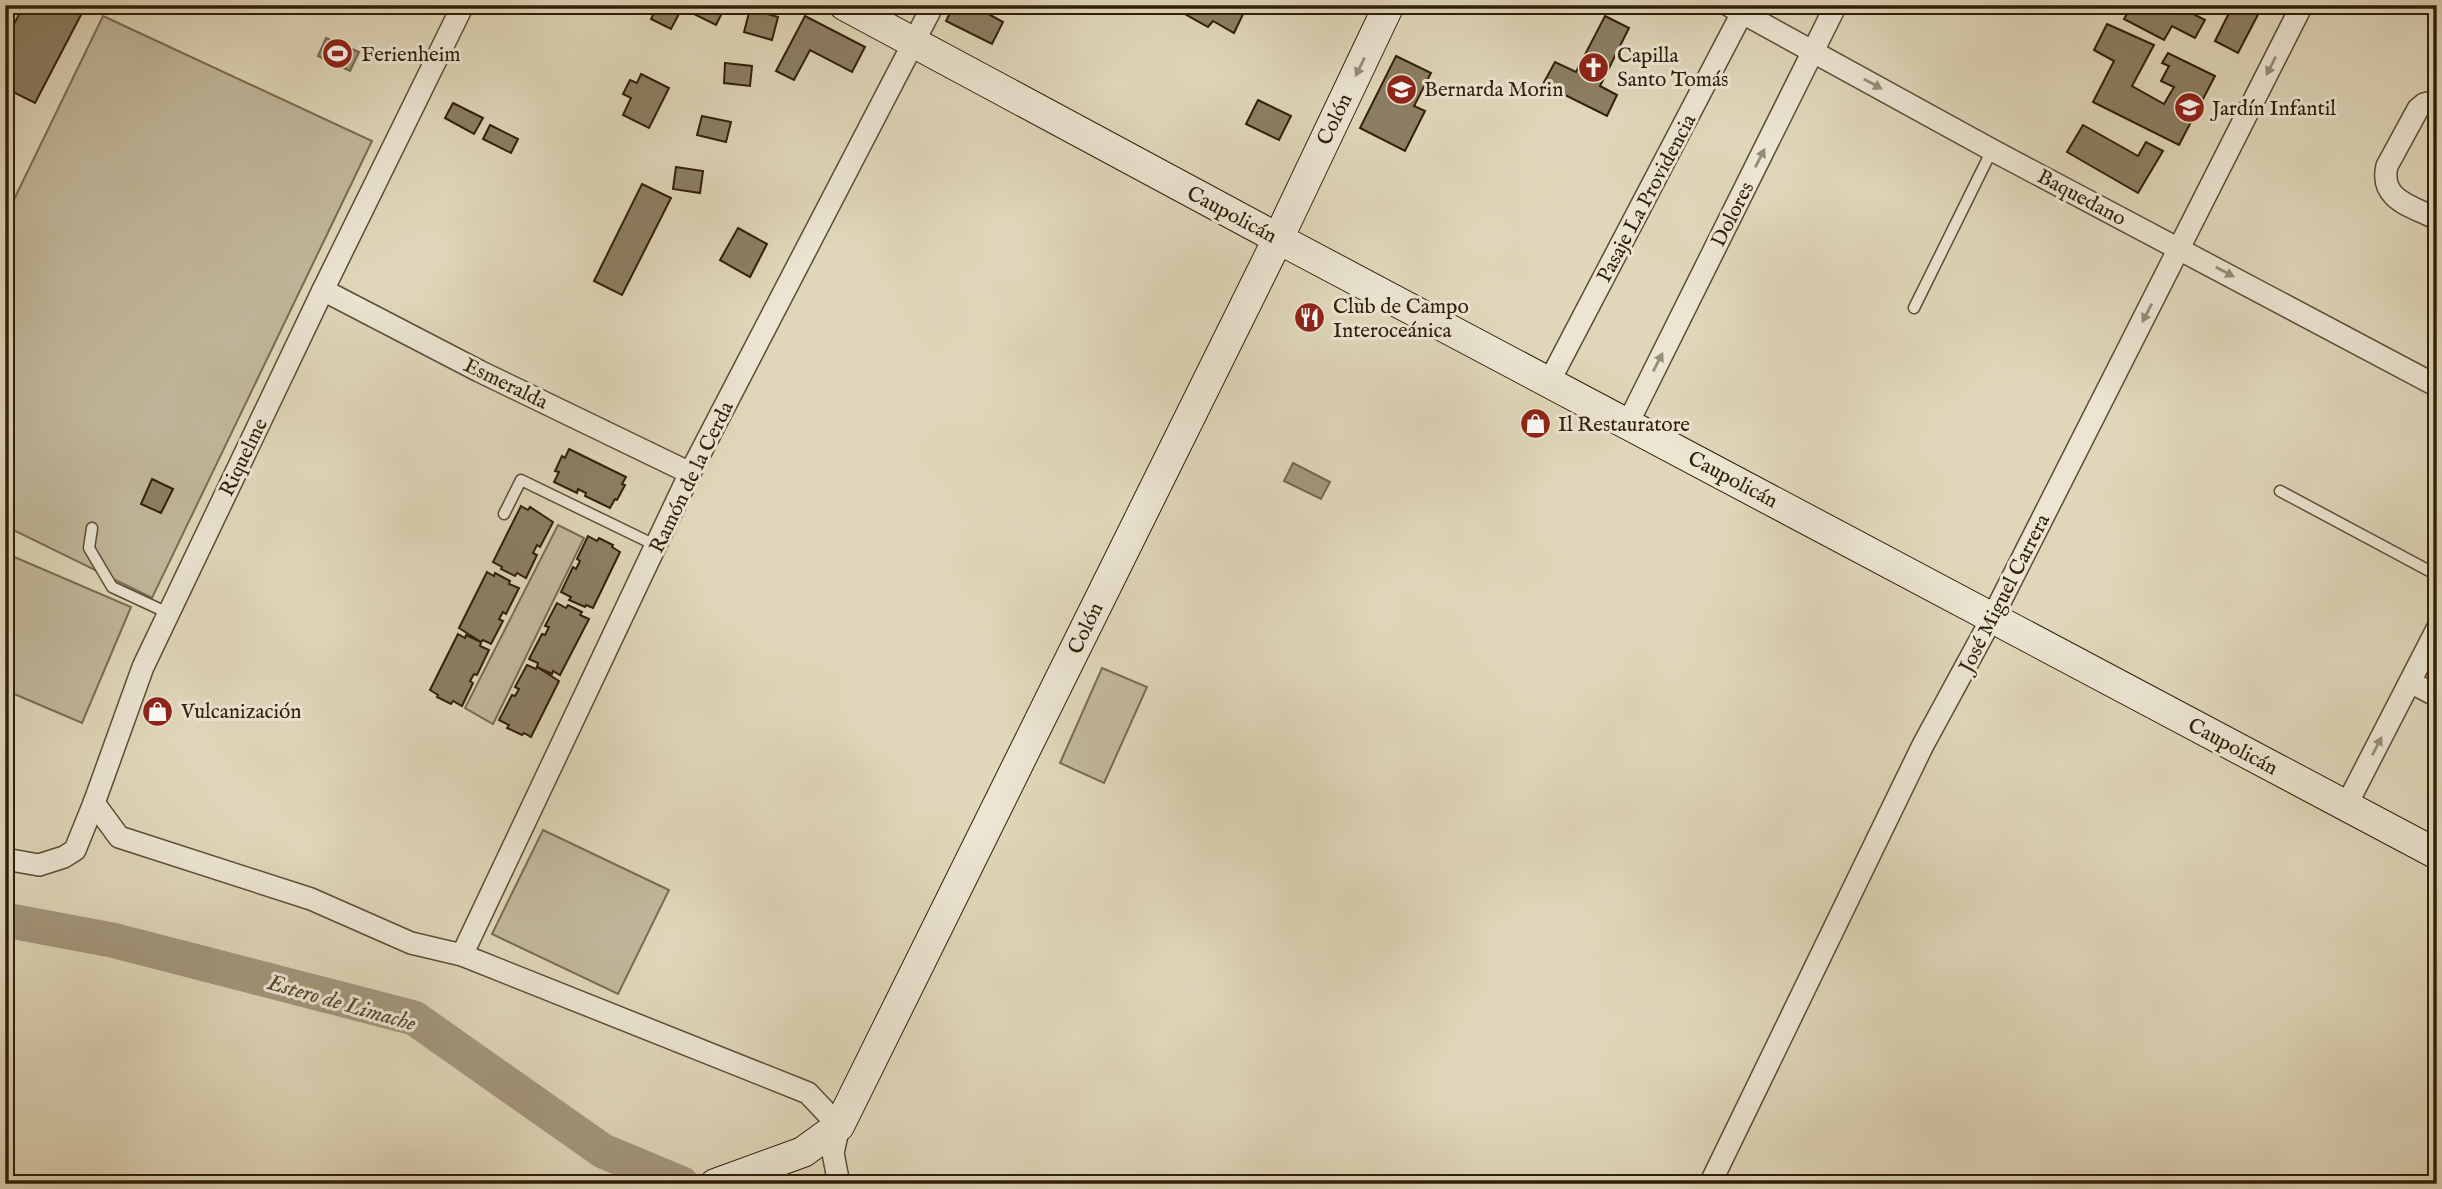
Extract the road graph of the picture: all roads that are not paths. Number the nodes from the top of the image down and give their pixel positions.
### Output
1 (463, 5) edge
2 (844, 5) edge
3 (933, 5) edge
4 (1389, 5) edge
5 (1836, 5) edge
6 (2302, 5) edge
7 (1735, 9) edge
8 (914, 43) junction
9 (1813, 52) junction
10 (2437, 101) edge
11 (1992, 150) junction
12 (2437, 219) edge
13 (1278, 239) junction
14 (2180, 248) junction
15 (323, 290) junction
16 (1914, 308) dead end
17 (1549, 382) junction
18 (2437, 386) edge
19 (1628, 423) junction
20 (690, 473) junction
21 (2280, 491) dead end
22 (504, 514) dead end
23 (92, 528) dead end
24 (657, 546) junction
25 (2437, 575) edge
26 (168, 613) junction
27 (1992, 618) junction
28 (2437, 629) edge
29 (2410, 682) junction
30 (2437, 695) edge
31 (94, 803) junction
32 (2346, 806) junction
33 (2437, 855) edge
34 (5, 859) edge
35 (463, 956) junction
36 (839, 1126) junction
37 (715, 1184) edge
38 (839, 1184) edge
39 (1710, 1184) edge

1 - 15 street, Riquelme
2 - 8 street, Caupolicán
3 - 8 street, Ramón de la Cerda
4 -> 13 street, Colón
5 - 9 street, Dolores
6 -> 14 street, José Miguel Carrera
7 - 9 street, Baquedano
7 - 17 street, Pasaje La Providencia
8 - 13 street, Caupolicán
8 - 20 street, Ramón de la Cerda
9 -> 11 street, Baquedano
19 -> 9 street, Dolores
10 - 12 street
11 - 14 street, Baquedano
11 - 16 lane
13 - 17 street, Caupolicán
13 - 36 street, Colón
14 -> 18 street, Baquedano
14 -> 27 street, José Miguel Carrera
15 - 20 street, Esmeralda
15 - 26 street, Riquelme
17 - 19 street, Caupolicán
19 - 27 street, Caupolicán
20 - 24 street, Ramón de la Cerda
21 - 25 lane
22 - 24 lane
23 - 26 lane
24 - 35 street, Ramón de la Cerda
26 - 31 street, Riquelme
27 - 32 street, Caupolicán
27 - 39 street, José Miguel Carrera
28 - 29 street
29 - 30 street
32 -> 29 street
31 - 34 street, Riquelme
31 - 35 street
32 - 33 street, Caupolicán
35 - 36 street
36 - 37 street, Colón
36 - 38 street

